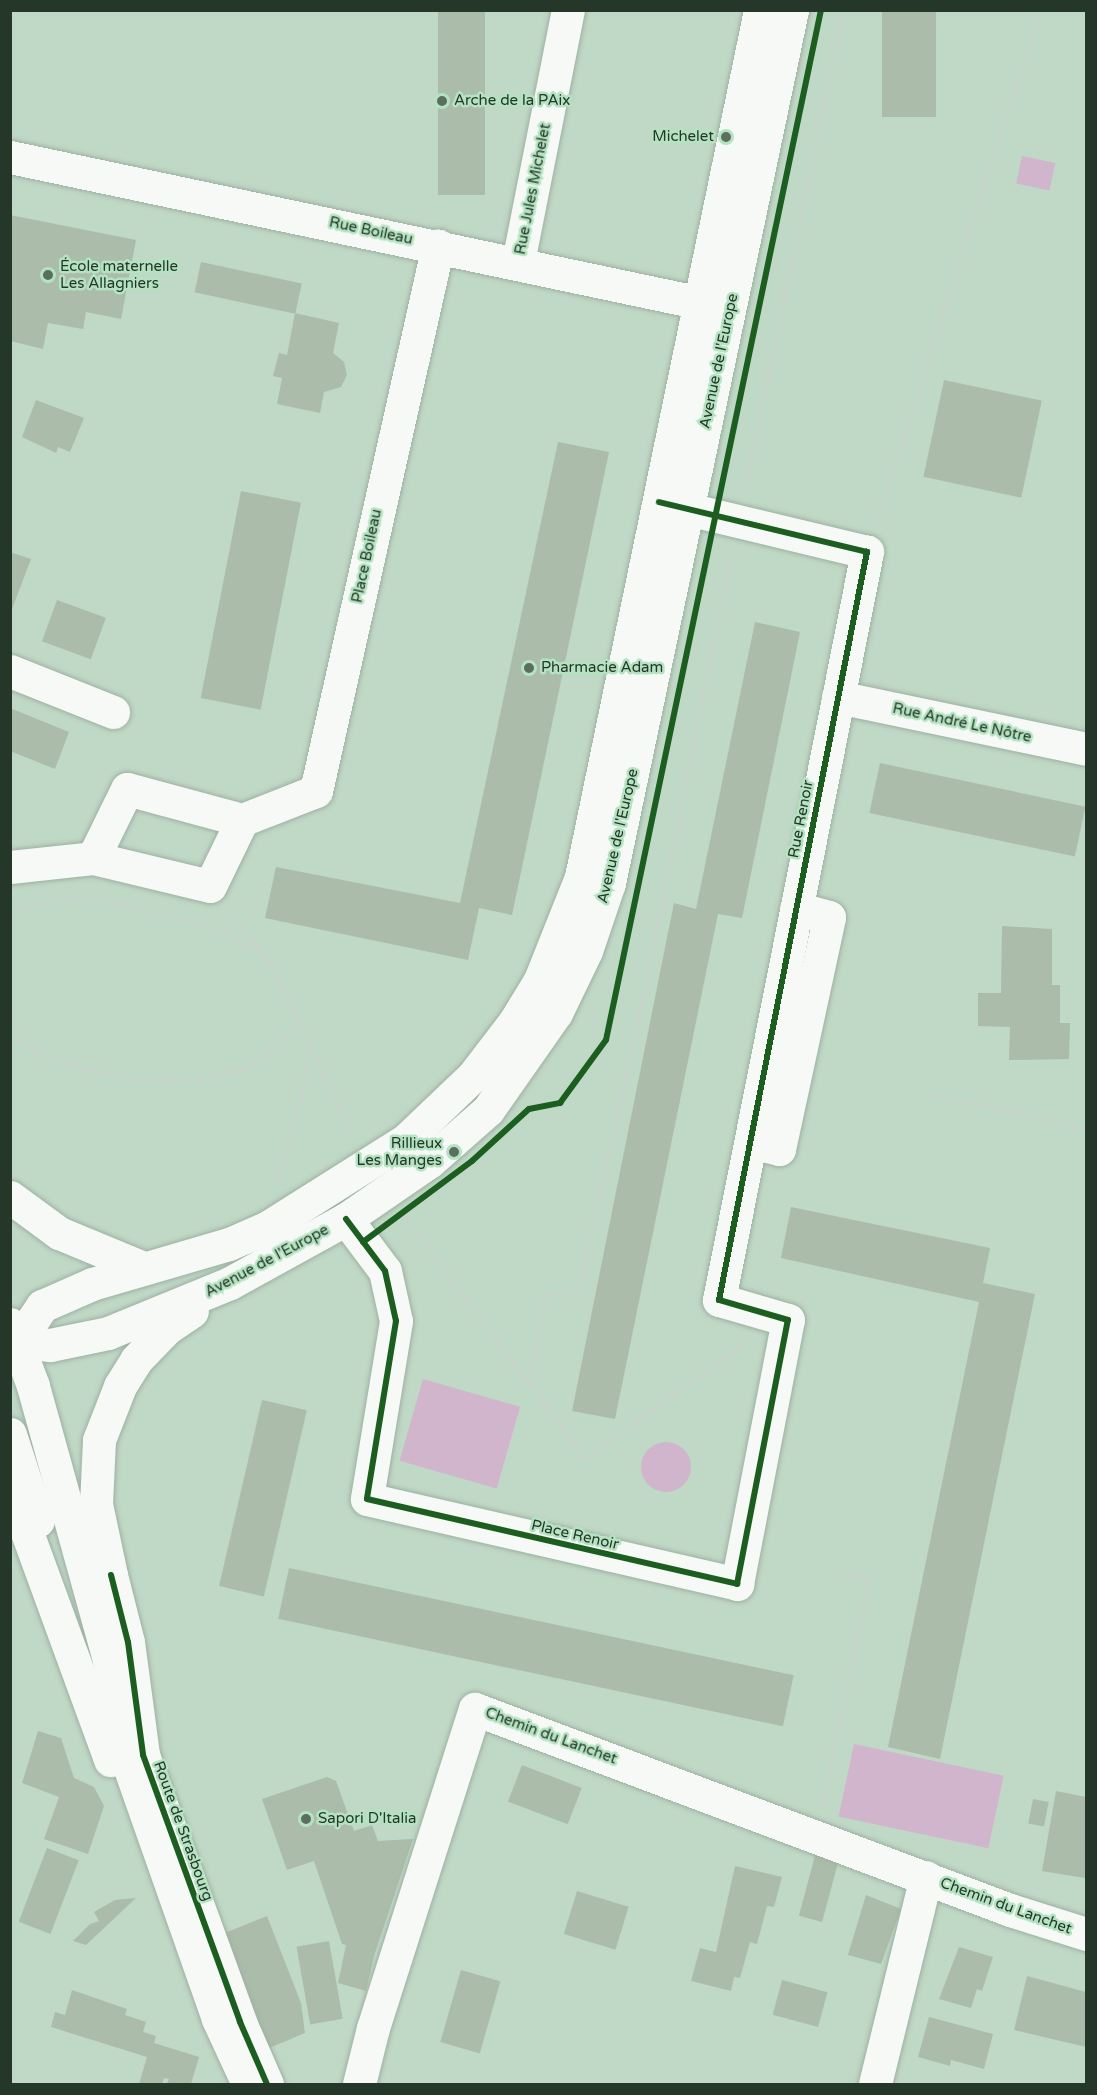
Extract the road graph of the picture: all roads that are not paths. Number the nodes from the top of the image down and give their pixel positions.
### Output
1 (568, 10) edge
2 (760, 10) edge
3 (792, 10) edge
4 (10, 157) edge
5 (438, 245) junction
6 (518, 262) junction
7 (715, 306) junction
8 (674, 505) junction
9 (10, 671) edge
10 (838, 697) junction
11 (113, 712) dead end
12 (1086, 749) edge
13 (242, 820) junction
14 (93, 858) junction
15 (10, 867) edge
16 (10, 1197) edge
17 (354, 1231) junction
18 (141, 1267) junction
19 (230, 1283) junction
20 (733, 1304) joint
21 (12, 1339) edge
22 (10, 1434) edge
23 (10, 1486) edge
24 (111, 1575) junction
25 (52, 1603) junction
26 (109, 1660) junction
27 (926, 1877) junction
28 (1086, 1934) edge
29 (231, 2085) edge
30 (248, 2085) edge
31 (267, 2085) edge
32 (359, 2085) edge
33 (875, 2085) edge

1 - 6 street, Rue Jules Michelet
2 - 7 street, Avenue de l'Europe
3 - 7 street, Avenue de l'Europe
4 - 5 street, Rue Boileau
5 - 6 street, Rue Boileau
5 - 13 street, Place Boileau
6 - 7 street, Rue Boileau
7 - 8 street, Avenue de l'Europe
8 - 10 street, Rue Renoir
8 - 17 street, Avenue de l'Europe
8 - 18 street, Avenue de l'Europe
9 - 11 street
10 - 12 street, Rue André Le Nôtre
10 - 20 street, Rue Renoir
13 - 14 street
13 - 14 street
14 - 15 street
16 - 18 street
17 - 19 street, Avenue de l'Europe
17 - 20 street, Place Renoir
18 - 21 street, Avenue de l'Europe
19 - 21 street, Avenue de l'Europe
19 - 24 street
21 - 26 street, Route de Strasbourg
22 - 25 street
23 - 25 street
24 - 26 street
24 - 31 street, Route de Strasbourg
25 - 29 street
26 - 30 street, Route de Strasbourg
27 - 28 street, Chemin du Lanchet
27 - 32 street, Chemin du Lanchet
27 - 33 street, Chemin du Lanchet

